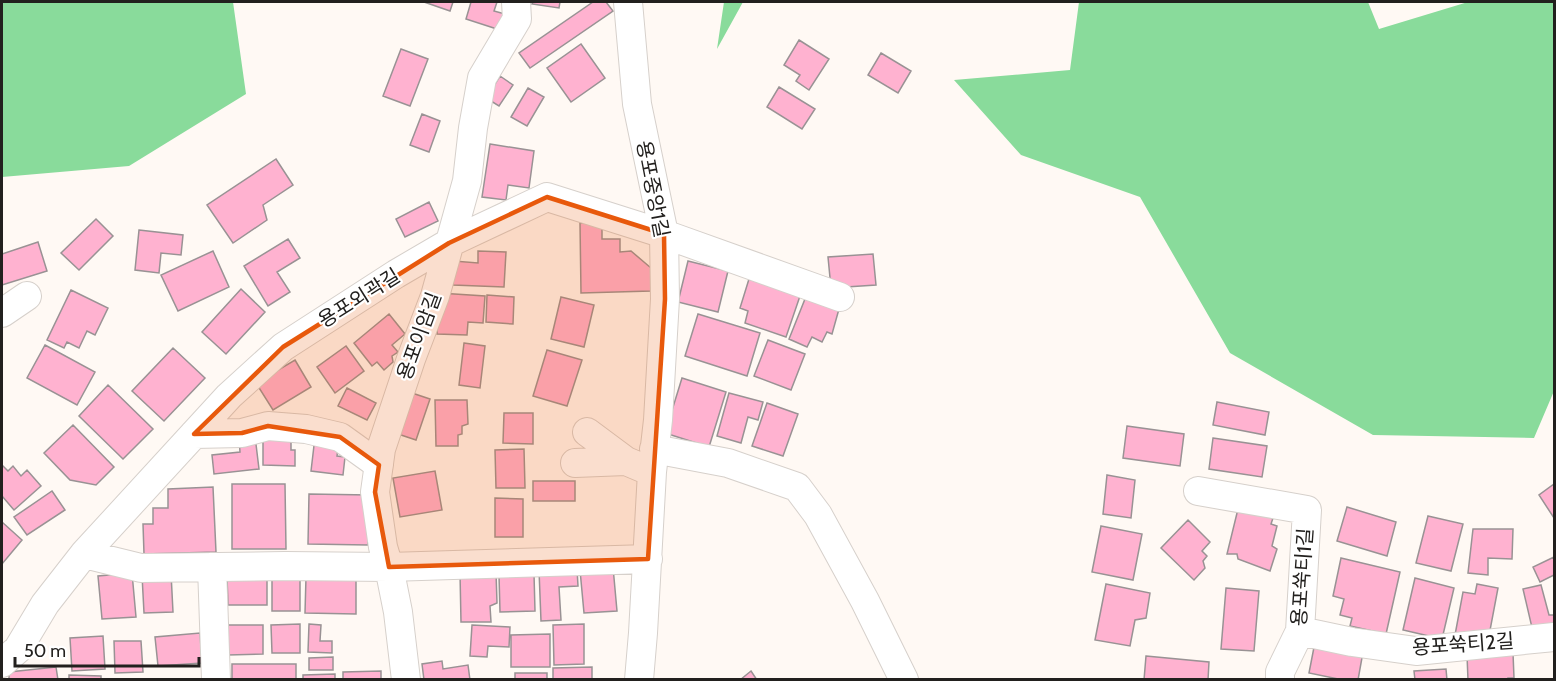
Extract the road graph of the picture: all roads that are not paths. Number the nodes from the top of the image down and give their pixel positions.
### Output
1 (516, 2) edge
2 (628, 2) edge
3 (664, 234) junction
4 (449, 243) junction
5 (27, 296) dead end
6 (840, 297) dead end
7 (2, 313) edge
8 (588, 432) dead end
9 (194, 434) junction
10 (653, 460) junction
11 (626, 461) junction
12 (575, 463) dead end
13 (379, 465) junction
14 (1198, 491) dead end
15 (84, 554) junction
16 (648, 560) junction
17 (212, 567) junction
18 (389, 567) junction
19 (1300, 631) junction
20 (1554, 637) edge
21 (2, 663) edge
22 (216, 680) edge
23 (406, 680) edge
24 (639, 680) edge
25 (904, 680) edge
26 (1280, 680) edge

1 - 4 street, 용포이암길
2 - 3 street, 용포중앙1길
3 - 4 street, 용포외곽길
3 - 6 street
3 - 10 street, 용포중앙1길
4 - 9 street, 용포외곽길
4 - 13 street, 용포이암길
5 - 7 street
8 - 11 street
9 - 13 street
9 - 15 street, 용포외곽길
10 - 11 street
10 - 16 street, 용포중앙1길
10 - 25 street
11 - 12 street
13 - 18 street, 용포이암길
14 - 19 street, 용포쑥티1길
15 - 17 street
15 - 21 street, 용포외곽길
16 - 18 street
16 - 24 street, 용포중앙1길
17 - 18 street
17 - 22 street
18 - 23 street, 용포이암길
19 - 20 street, 용포쑥티2길
19 - 26 street, 용포쑥티1길

